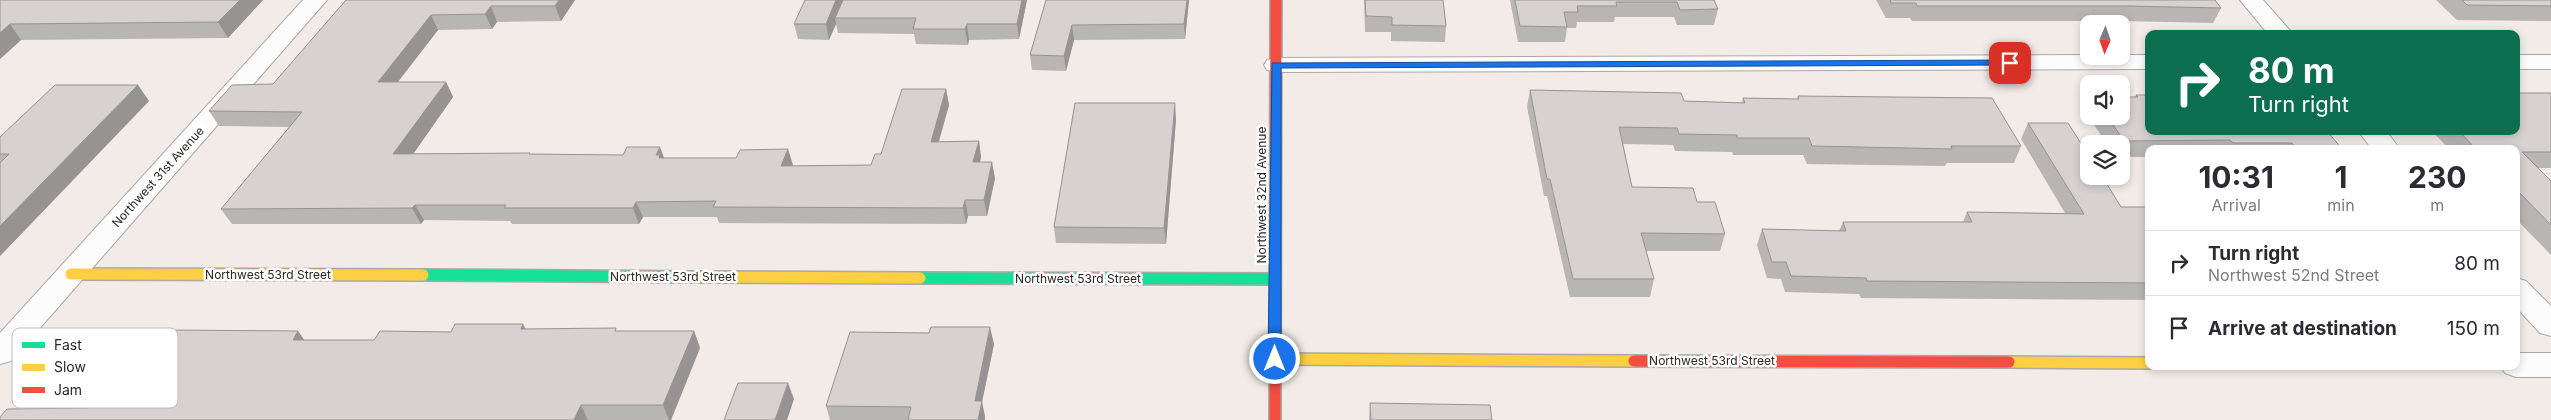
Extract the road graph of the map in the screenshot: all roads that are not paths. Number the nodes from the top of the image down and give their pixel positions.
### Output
1 (316, 0) edge
2 (1276, 0) edge
3 (2251, 0) edge
4 (2277, 30) edge
5 (2145, 62) edge
6 (2520, 62) edge
7 (2551, 62) edge
8 (1276, 65) junction
9 (2375, 135) edge
10 (2383, 145) edge
11 (71, 274) junction
12 (1275, 280) junction
13 (2520, 292) edge
14 (2551, 325) edge
15 (22, 328) edge
16 (12, 340) edge
17 (0, 353) edge
18 (1275, 359) junction
19 (2145, 363) edge
20 (2520, 365) edge
21 (2551, 365) edge
22 (1275, 420) edge

1 - 11 street, Northwest 31st Avenue
2 - 8 street, Northwest 32nd Avenue
3 - 4 street
5 - 8 street
6 - 7 street
8 - 12 street, Northwest 32nd Avenue
9 - 10 street
11 - 12 street, Northwest 53rd Street
11 - 15 street, Northwest 31st Avenue
12 - 18 street, Northwest 32nd Avenue
13 - 14 street
16 - 17 street, Northwest 31st Avenue
18 - 19 street, Northwest 53rd Street
18 - 22 street, Northwest 32nd Avenue
20 - 21 street

